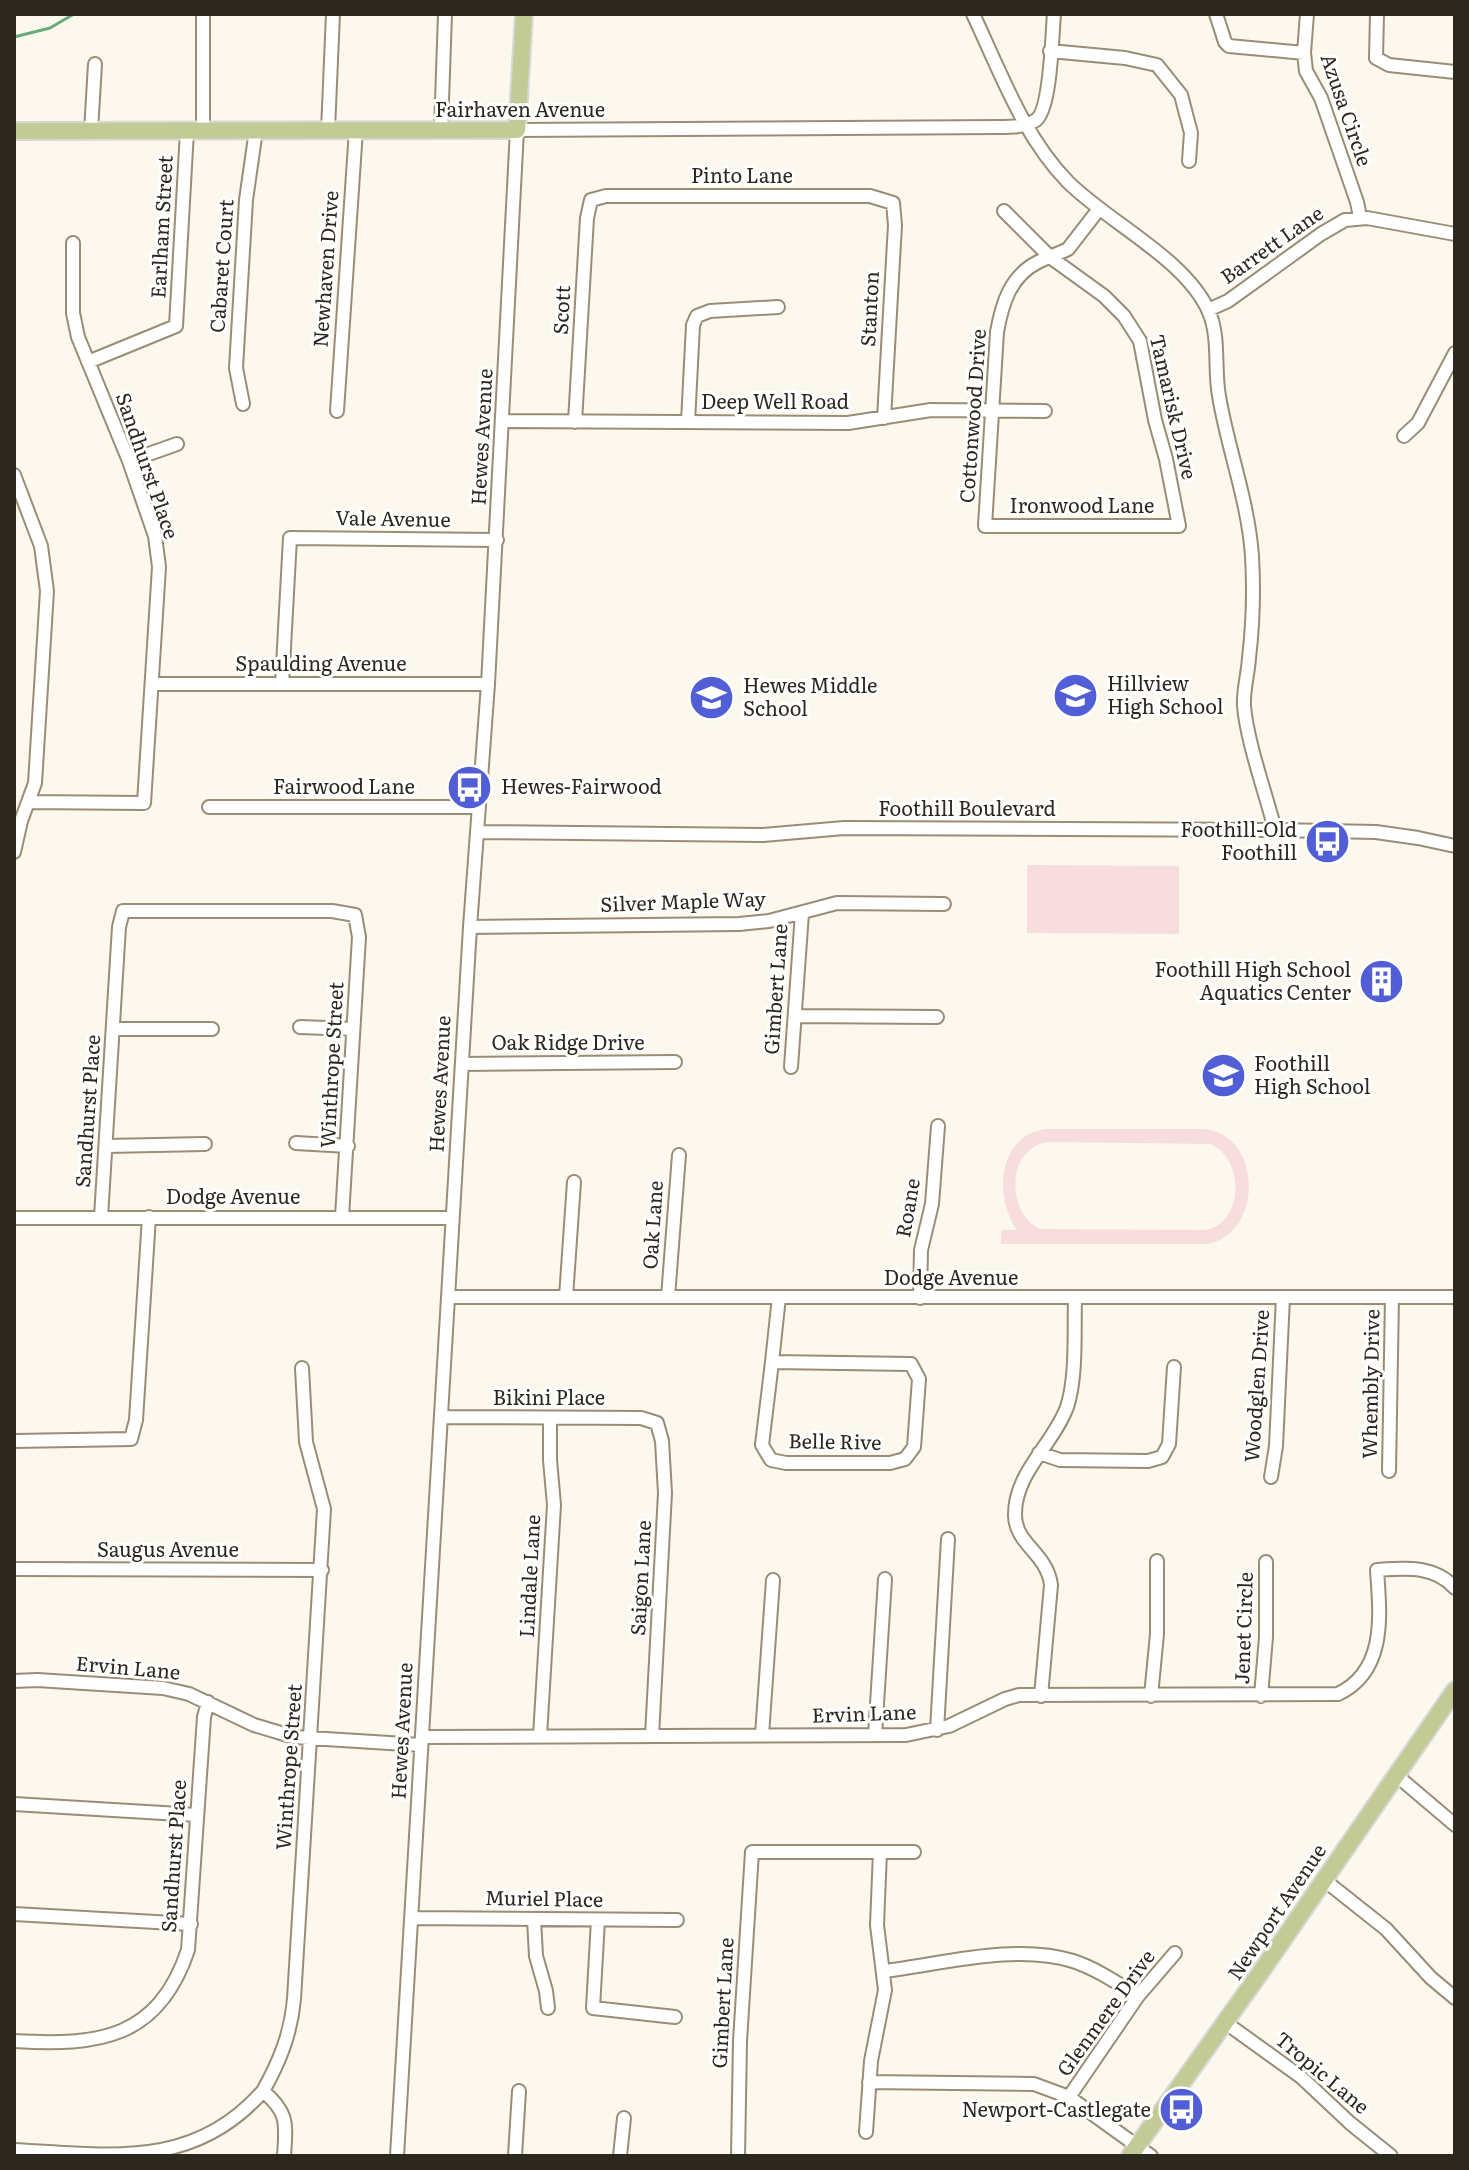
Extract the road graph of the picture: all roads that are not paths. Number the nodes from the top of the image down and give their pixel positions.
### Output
1 (203, 14) edge
2 (333, 14) edge
3 (445, 14) edge
4 (524, 14) edge
5 (973, 14) edge
6 (1054, 14) edge
7 (1216, 14) edge
8 (1307, 14) edge
9 (1377, 14) edge
10 (1050, 51) junction
11 (1304, 53) junction
12 (95, 64) dead end
13 (1455, 72) edge
14 (1026, 124) junction
15 (195, 130) junction
16 (256, 130) junction
17 (328, 130) junction
18 (356, 130) junction
19 (441, 130) junction
20 (517, 130) junction
21 (14, 131) edge
22 (91, 131) junction
23 (1189, 161) dead end
24 (591, 200) joint
25 (893, 203) joint
26 (1099, 209) junction
27 (1004, 211) dead end
28 (1360, 217) junction
29 (1454, 230) edge
30 (73, 243) dead end
31 (1050, 257) junction
32 (778, 307) dead end
33 (1208, 310) junction
34 (1455, 353) edge
35 (88, 362) junction
36 (243, 404) dead end
37 (337, 411) dead end
38 (992, 411) junction
39 (1045, 411) dead end
40 (884, 418) junction
41 (503, 421) junction
42 (575, 422) junction
43 (688, 422) junction
44 (1404, 436) dead end
45 (177, 444) dead end
46 (129, 461) junction
47 (14, 475) edge
48 (985, 526) joint
49 (1179, 526) joint
50 (497, 540) junction
51 (153, 684) junction
52 (282, 684) junction
53 (488, 684) junction
54 (28, 802) junction
55 (209, 807) dead end
56 (479, 807) junction
57 (1275, 830) junction
58 (478, 832) junction
59 (1455, 846) edge
60 (14, 852) edge
61 (944, 904) dead end
62 (802, 913) junction
63 (355, 915) joint
64 (470, 927) junction
65 (795, 1016) junction
66 (937, 1017) dead end
67 (300, 1027) dead end
68 (113, 1029) junction
69 (212, 1029) dead end
70 (353, 1029) junction
71 (675, 1062) dead end
72 (462, 1064) junction
73 (791, 1067) dead end
74 (938, 1126) dead end
75 (296, 1143) dead end
76 (205, 1144) dead end
77 (106, 1146) junction
78 (348, 1146) junction
79 (679, 1155) dead end
80 (574, 1182) dead end
81 (101, 1217) junction
82 (149, 1217) junction
83 (342, 1217) junction
84 (14, 1218) edge
85 (452, 1218) junction
86 (448, 1297) junction
87 (566, 1297) junction
88 (668, 1297) junction
89 (779, 1297) junction
90 (1283, 1297) junction
91 (1392, 1297) junction
92 (1455, 1297) edge
93 (920, 1298) junction
94 (1075, 1298) junction
95 (772, 1362) junction
96 (1174, 1367) dead end
97 (302, 1368) dead end
98 (441, 1417) junction
99 (550, 1419) junction
100 (657, 1423) joint
101 (14, 1441) edge
102 (1039, 1453) junction
103 (1389, 1471) dead end
104 (1271, 1477) dead end
105 (948, 1539) dead end
106 (1157, 1561) dead end
107 (1266, 1562) dead end
108 (14, 1569) edge
109 (322, 1570) junction
110 (885, 1579) dead end
111 (773, 1580) dead end
112 (1455, 1588) edge
113 (14, 1681) edge
114 (1455, 1690) edge
115 (1041, 1696) junction
116 (1151, 1696) junction
117 (1261, 1696) junction
118 (208, 1702) junction
119 (937, 1730) junction
120 (762, 1735) junction
121 (875, 1735) junction
122 (540, 1736) junction
123 (652, 1736) junction
124 (311, 1739) junction
125 (421, 1741) junction
126 (1396, 1775) junction
127 (14, 1804) edge
128 (196, 1815) junction
129 (1455, 1825) edge
130 (880, 1852) junction
131 (914, 1852) dead end
132 (1323, 1879) junction
133 (14, 1914) edge
134 (411, 1918) junction
135 (534, 1919) junction
136 (598, 1920) junction
137 (677, 1920) dead end
138 (191, 1924) junction
139 (1175, 1953) dead end
140 (884, 1971) junction
141 (1138, 1996) junction
142 (1455, 1998) edge
143 (548, 2008) dead end
144 (675, 2017) dead end
145 (1226, 2023) junction
146 (14, 2041) edge
147 (869, 2082) junction
148 (263, 2091) junction
149 (519, 2091) dead end
150 (1069, 2097) junction
151 (624, 2118) dead end
152 (866, 2132) dead end
153 (14, 2150) edge
154 (1140, 2152) edge
155 (123, 2156) edge
156 (284, 2156) edge
157 (397, 2156) edge
158 (515, 2156) edge
159 (620, 2156) edge
160 (738, 2156) edge
161 (1391, 2156) edge

1 - 15 street
2 - 17 street
3 - 19 street
4 - 20 main road, Hewes Avenue
5 - 14 street
6 - 10 street
7 - 11 street
8 - 11 street, Azusa Circle
9 - 13 street
10 - 14 street
10 - 23 street
11 - 28 street, Azusa Circle
12 - 22 street
14 - 20 street, Fairhaven Avenue
14 - 26 street
15 - 16 main road, Fairhaven Avenue
15 - 22 main road, Fairhaven Avenue
15 - 35 street, Earlham Street
16 - 17 main road, Fairhaven Avenue
16 - 36 street, Cabaret Court
17 - 18 main road, Fairhaven Avenue
18 - 19 main road, Fairhaven Avenue
18 - 37 street, Newhaven Drive
19 - 20 main road, Fairhaven Avenue
20 - 41 street, Hewes Avenue
21 - 22 main road, Fairhaven Avenue
24 - 25 street, Pinto Lane
24 - 42 street, Scott
25 - 40 street, Stanton
26 - 31 street, Cottonwood Drive
26 - 33 street
27 - 31 street, Tamarisk Drive
28 - 29 street
28 - 33 street, Barrett Lane
30 - 35 street, Sandhurst Place
31 - 38 street, Cottonwood Drive
31 - 49 street, Tamarisk Drive
32 - 43 street
33 - 57 street
34 - 44 street
35 - 46 street, Sandhurst Place
38 - 39 street, Deep Well Road
38 - 40 street, Deep Well Road
38 - 48 street, Cottonwood Drive
40 - 43 street, Deep Well Road
41 - 42 street, Deep Well Road
41 - 50 street, Hewes Avenue
42 - 43 street, Deep Well Road
45 - 46 street
46 - 51 street, Sandhurst Place
47 - 54 street
48 - 49 street, Ironwood Lane
50 - 52 street, Vale Avenue
50 - 53 street, Hewes Avenue
51 - 52 street, Spaulding Avenue
51 - 54 street, Sandhurst Place
52 - 53 street, Spaulding Avenue
53 - 56 street, Hewes Avenue
54 - 60 street
55 - 56 street, Fairwood Lane
56 - 58 street, Hewes Avenue
57 - 58 street, Foothill Boulevard
57 - 59 street, Foothill Boulevard
58 - 64 street, Hewes Avenue
61 - 62 street, Silver Maple Way
62 - 64 street, Silver Maple Way
62 - 65 street, Gimbert Lane
63 - 68 street, Sandhurst Place
63 - 70 street, Winthrope Street
64 - 72 street, Hewes Avenue
65 - 66 street
65 - 73 street, Gimbert Lane
67 - 70 street
68 - 69 street
68 - 77 street, Sandhurst Place
70 - 78 street, Winthrope Street
71 - 72 street, Oak Ridge Drive
72 - 85 street, Hewes Avenue
74 - 93 street, Roane
75 - 78 street
76 - 77 street
77 - 81 street, Sandhurst Place
78 - 83 street, Winthrope Street
79 - 88 street, Oak Lane
80 - 87 street
81 - 82 street, Dodge Avenue
81 - 84 street, Dodge Avenue
82 - 83 street, Dodge Avenue
82 - 101 street
83 - 85 street, Dodge Avenue
85 - 86 street, Hewes Avenue
86 - 87 street, Dodge Avenue
86 - 98 street, Hewes Avenue
87 - 88 street, Dodge Avenue
88 - 89 street, Dodge Avenue
89 - 93 street, Dodge Avenue
89 - 95 street, Belle Rive
90 - 91 street, Dodge Avenue
90 - 94 street, Dodge Avenue
90 - 104 street, Woodglen Drive
91 - 92 street, Dodge Avenue
91 - 103 street, Whembly Drive
93 - 94 street, Dodge Avenue
94 - 102 street
95 - 95 street, Belle Rive
96 - 102 street
97 - 109 street, Winthrope Street
98 - 99 street, Bikini Place
98 - 125 street, Hewes Avenue
99 - 100 street, Bikini Place
99 - 122 street, Lindale Lane
100 - 123 street, Saigon Lane
102 - 115 street
105 - 119 street
106 - 116 street
107 - 117 street, Jenet Circle
108 - 109 street, Saugus Avenue
109 - 124 street, Winthrope Street
110 - 121 street
111 - 120 street
112 - 117 street, Ervin Lane
113 - 118 street, Ervin Lane
114 - 126 main road, Newport Avenue
115 - 116 street, Ervin Lane
115 - 119 street, Ervin Lane
116 - 117 street, Ervin Lane
118 - 124 street, Ervin Lane
118 - 128 street, Sandhurst Place
119 - 121 street, Ervin Lane
120 - 121 street, Ervin Lane
120 - 123 street, Ervin Lane
122 - 123 street, Ervin Lane
122 - 125 street, Ervin Lane
124 - 125 street, Ervin Lane
124 - 148 street, Winthrope Street
125 - 134 street, Hewes Avenue
126 - 129 street
126 - 132 main road, Newport Avenue
127 - 128 street
128 - 138 street, Sandhurst Place
130 - 131 street
130 - 140 street
130 - 160 street, Gimbert Lane
132 - 142 street
132 - 145 main road, Newport Avenue
133 - 138 street
134 - 135 street, Muriel Place
134 - 157 street, Hewes Avenue
135 - 136 street, Muriel Place
135 - 143 street
136 - 137 street, Muriel Place
136 - 144 street
138 - 146 street, Sandhurst Place
139 - 141 street, Glenmere Drive
140 - 141 street
140 - 147 street
141 - 150 street, Glenmere Drive
145 - 154 main road, Newport Avenue
145 - 161 street, Tropic Lane
147 - 150 street
147 - 152 street
148 - 155 street, Winthrope Street
148 - 156 street
149 - 158 street
150 - 154 street
151 - 159 street
153 - 155 street, Winthrope Street

